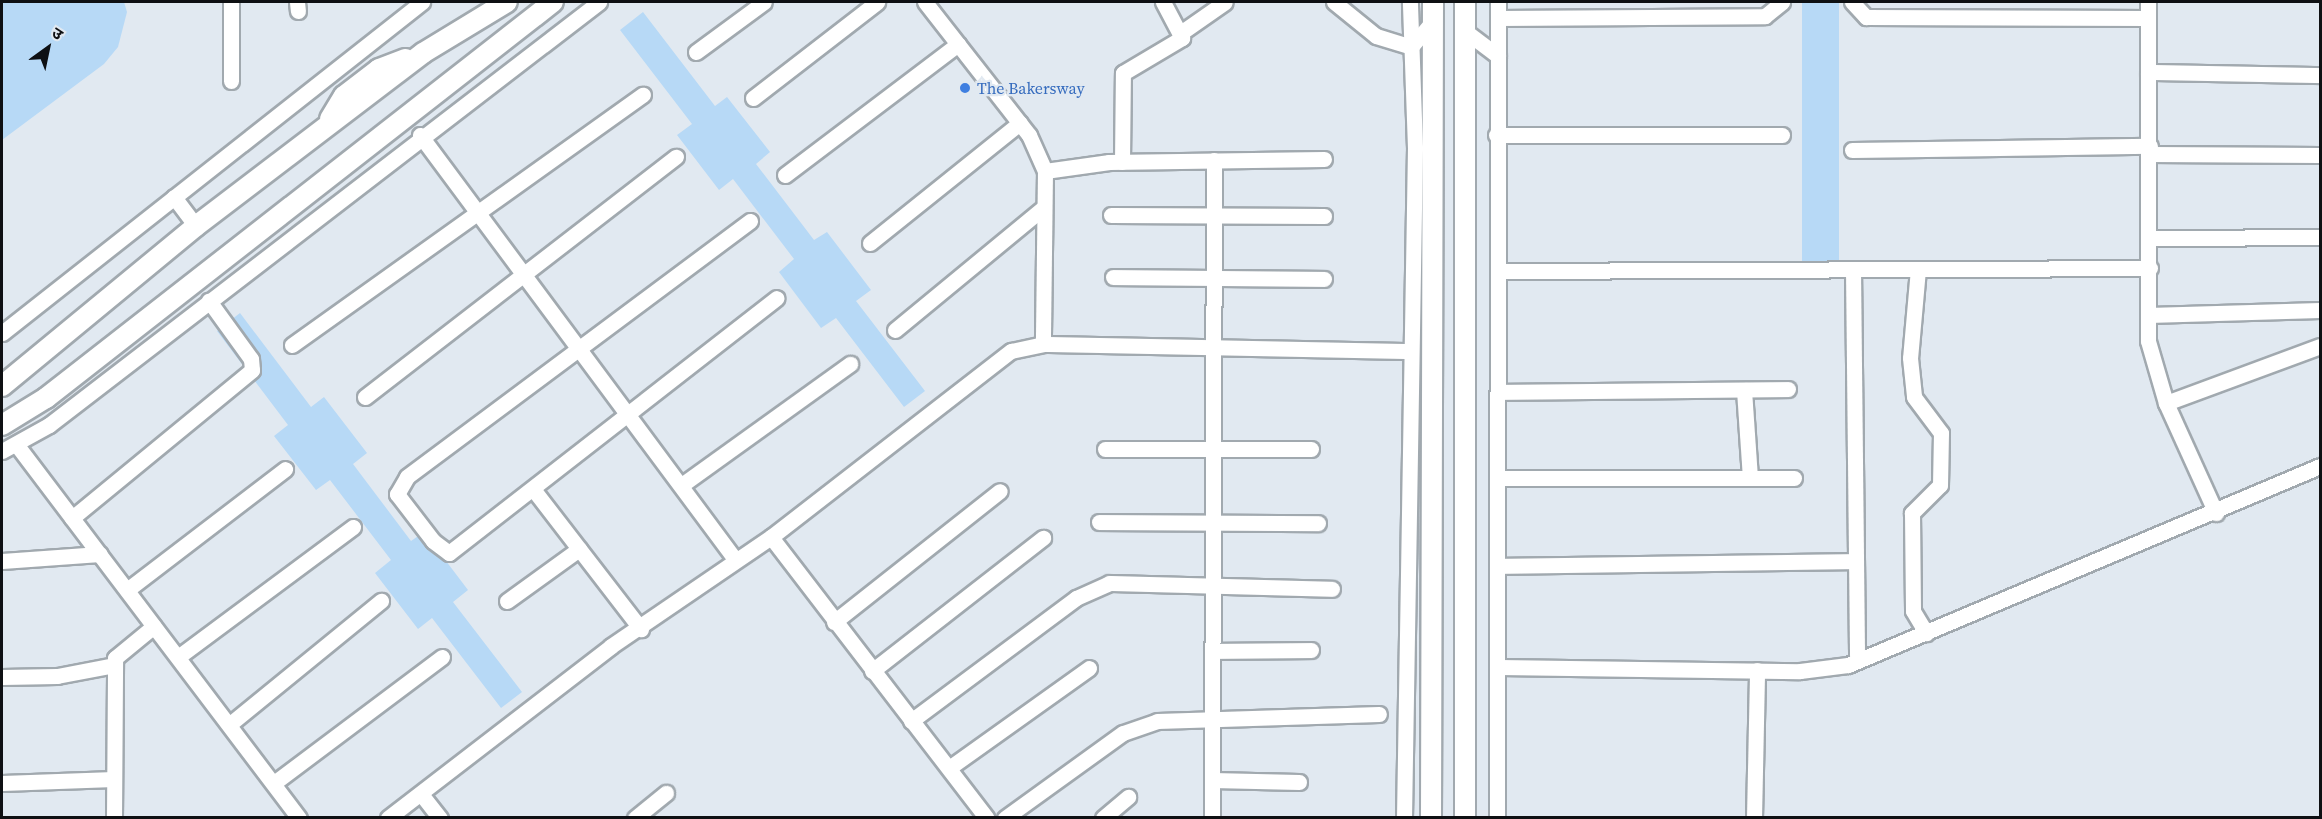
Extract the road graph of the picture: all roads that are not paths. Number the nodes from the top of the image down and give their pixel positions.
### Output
1 (231, 2) edge
2 (422, 2) edge
3 (505, 2) edge
4 (553, 2) edge
5 (599, 2) edge
6 (764, 2) edge
7 (878, 2) edge
8 (925, 2) edge
9 (1163, 2) edge
10 (1225, 2) edge
11 (1334, 2) edge
12 (1410, 2) edge
13 (1465, 2) edge
14 (1498, 2) edge
15 (1782, 2) edge
16 (1852, 2) edge
17 (2148, 2) edge
18 (1433, 11) edge
19 (1498, 18) junction
20 (2148, 18) junction
21 (1465, 31) junction
22 (1182, 32) junction
23 (958, 44) junction
24 (1411, 47) junction
25 (696, 52) dead end
26 (1498, 56) junction
27 (2148, 72) junction
28 (2320, 75) edge
29 (231, 81) dead end
30 (643, 95) dead end
31 (753, 98) dead end
32 (1020, 123) junction
33 (420, 135) junction
34 (1496, 135) junction
35 (1782, 135) dead end
36 (1852, 150) dead end
37 (2150, 150) junction
38 (2320, 155) edge
39 (676, 157) dead end
40 (1324, 159) dead end
41 (1214, 160) junction
42 (1122, 162) junction
43 (1045, 171) junction
44 (785, 175) dead end
45 (174, 197) junction
46 (1044, 207) junction
47 (477, 211) junction
48 (1111, 215) dead end
49 (1213, 215) junction
50 (1324, 216) dead end
51 (750, 221) dead end
52 (196, 226) junction
53 (2320, 237) edge
54 (2151, 238) junction
55 (870, 243) dead end
56 (2150, 268) junction
57 (1853, 269) junction
58 (1918, 269) junction
59 (1500, 271) junction
60 (527, 273) junction
61 (1113, 278) dead end
62 (1211, 278) junction
63 (1324, 279) dead end
64 (777, 298) dead end
65 (209, 301) junction
66 (2320, 310) edge
67 (2148, 315) junction
68 (895, 330) dead end
69 (2, 333) edge
70 (1043, 344) junction
71 (292, 345) dead end
72 (580, 346) junction
73 (2320, 346) edge
74 (1214, 350) junction
75 (1410, 351) junction
76 (850, 364) dead end
77 (2, 386) edge
78 (1788, 389) dead end
79 (1744, 390) junction
80 (1498, 392) junction
81 (365, 397) dead end
82 (2166, 403) junction
83 (630, 414) junction
84 (2, 425) edge
85 (16, 444) junction
86 (1105, 449) dead end
87 (1211, 449) junction
88 (1311, 449) dead end
89 (2, 451) edge
90 (2320, 466) edge
91 (285, 470) dead end
92 (1498, 478) junction
93 (1750, 478) junction
94 (1794, 478) dead end
95 (683, 484) junction
96 (533, 489) junction
97 (1000, 491) dead end
98 (2216, 513) junction
99 (72, 518) junction
100 (1100, 522) dead end
101 (1212, 522) junction
102 (1318, 523) dead end
103 (353, 527) dead end
104 (771, 537) junction
105 (1043, 538) dead end
106 (579, 549) junction
107 (100, 554) junction
108 (734, 558) junction
109 (2, 561) edge
110 (1854, 561) junction
111 (1498, 566) junction
112 (1212, 586) junction
113 (1332, 589) dead end
114 (127, 590) junction
115 (381, 601) dead end
116 (507, 601) dead end
117 (834, 622) junction
118 (154, 626) junction
119 (641, 628) junction
120 (1926, 633) junction
121 (1311, 650) dead end
122 (1212, 651) junction
123 (178, 657) junction
124 (442, 657) dead end
125 (1857, 661) junction
126 (114, 665) junction
127 (1499, 667) junction
128 (1089, 668) dead end
129 (1757, 670) junction
130 (872, 671) junction
131 (2, 677) edge
132 (1379, 714) dead end
133 (1212, 716) junction
134 (911, 721) junction
135 (230, 724) junction
136 (949, 768) junction
137 (114, 778) junction
138 (1212, 780) junction
139 (1299, 782) dead end
140 (2, 783) edge
141 (274, 783) junction
142 (666, 793) dead end
143 (421, 794) junction
144 (1128, 797) dead end
145 (114, 818) edge
146 (299, 818) edge
147 (388, 818) edge
148 (440, 818) edge
149 (635, 818) edge
150 (987, 818) edge
151 (1005, 818) edge
152 (1103, 818) edge
153 (1212, 818) edge
154 (1404, 818) edge
155 (1431, 818) edge
156 (1465, 818) edge
157 (1497, 818) edge
158 (1754, 818) edge

1 - 29 street
2 - 45 street
3 - 52 street
4 - 84 street
5 - 33 street
6 - 25 street
7 - 31 street
8 - 23 street
9 - 22 street
10 - 22 street
11 - 24 street
12 - 24 street
13 - 21 street
14 - 19 street
15 - 19 street
16 - 20 street
17 - 20 street
18 - 24 street
18 - 155 street
19 - 26 street
20 - 27 street
21 - 26 street
21 - 156 street
22 - 42 street
23 - 32 street
23 - 44 street
24 - 75 street
26 - 34 street
27 - 28 street
27 - 37 street
30 - 47 street
32 - 43 street
32 - 55 street
33 - 47 street
33 - 65 street
34 - 35 street
34 - 59 street
36 - 37 street
37 - 38 street
37 - 54 street
39 - 60 street
40 - 41 street
41 - 42 street
41 - 49 street
42 - 43 street
43 - 46 street
45 - 52 street
45 - 69 street
46 - 68 street
46 - 70 street
47 - 60 street
47 - 71 street
48 - 49 street
49 - 50 street
49 - 62 street
51 - 72 street
52 - 77 street
53 - 54 street
54 - 56 street
56 - 58 street
56 - 67 street
57 - 58 street
57 - 59 street
57 - 110 street
58 - 120 street
59 - 80 street
60 - 72 street
60 - 81 street
61 - 62 street
62 - 63 street
62 - 74 street
64 - 83 street
65 - 85 street
65 - 99 street
66 - 67 street
67 - 82 street
70 - 74 street
70 - 104 street
72 - 83 street
72 - 96 street
73 - 82 street
74 - 75 street
74 - 87 street
75 - 154 street
76 - 95 street
78 - 79 street
79 - 80 street
79 - 93 street
80 - 92 street
82 - 98 street
83 - 95 street
83 - 96 street
85 - 89 street
85 - 99 street
86 - 87 street
87 - 88 street
87 - 101 street
90 - 98 street
91 - 114 street
92 - 93 street
92 - 111 street
93 - 94 street
95 - 108 street
96 - 106 street
97 - 117 street
98 - 120 street
99 - 107 street
100 - 101 street
101 - 102 street
101 - 112 street
103 - 123 street
104 - 108 street
104 - 117 street
105 - 130 street
106 - 116 street
106 - 119 street
107 - 109 street
107 - 114 street
108 - 119 street
110 - 111 street
110 - 125 street
111 - 127 street
112 - 113 street
112 - 122 street
112 - 134 street
114 - 118 street
115 - 135 street
117 - 130 street
118 - 123 street
118 - 126 street
119 - 143 street
120 - 125 street
121 - 122 street
122 - 133 street
123 - 135 street
124 - 141 street
125 - 129 street
126 - 131 street
126 - 137 street
127 - 129 street
127 - 157 street
128 - 136 street
129 - 158 street
130 - 134 street
132 - 133 street
133 - 138 street
133 - 151 street
134 - 136 street
135 - 141 street
136 - 150 street
137 - 140 street
137 - 145 street
138 - 139 street
138 - 153 street
141 - 146 street
142 - 149 street
143 - 147 street
143 - 148 street
144 - 152 street

